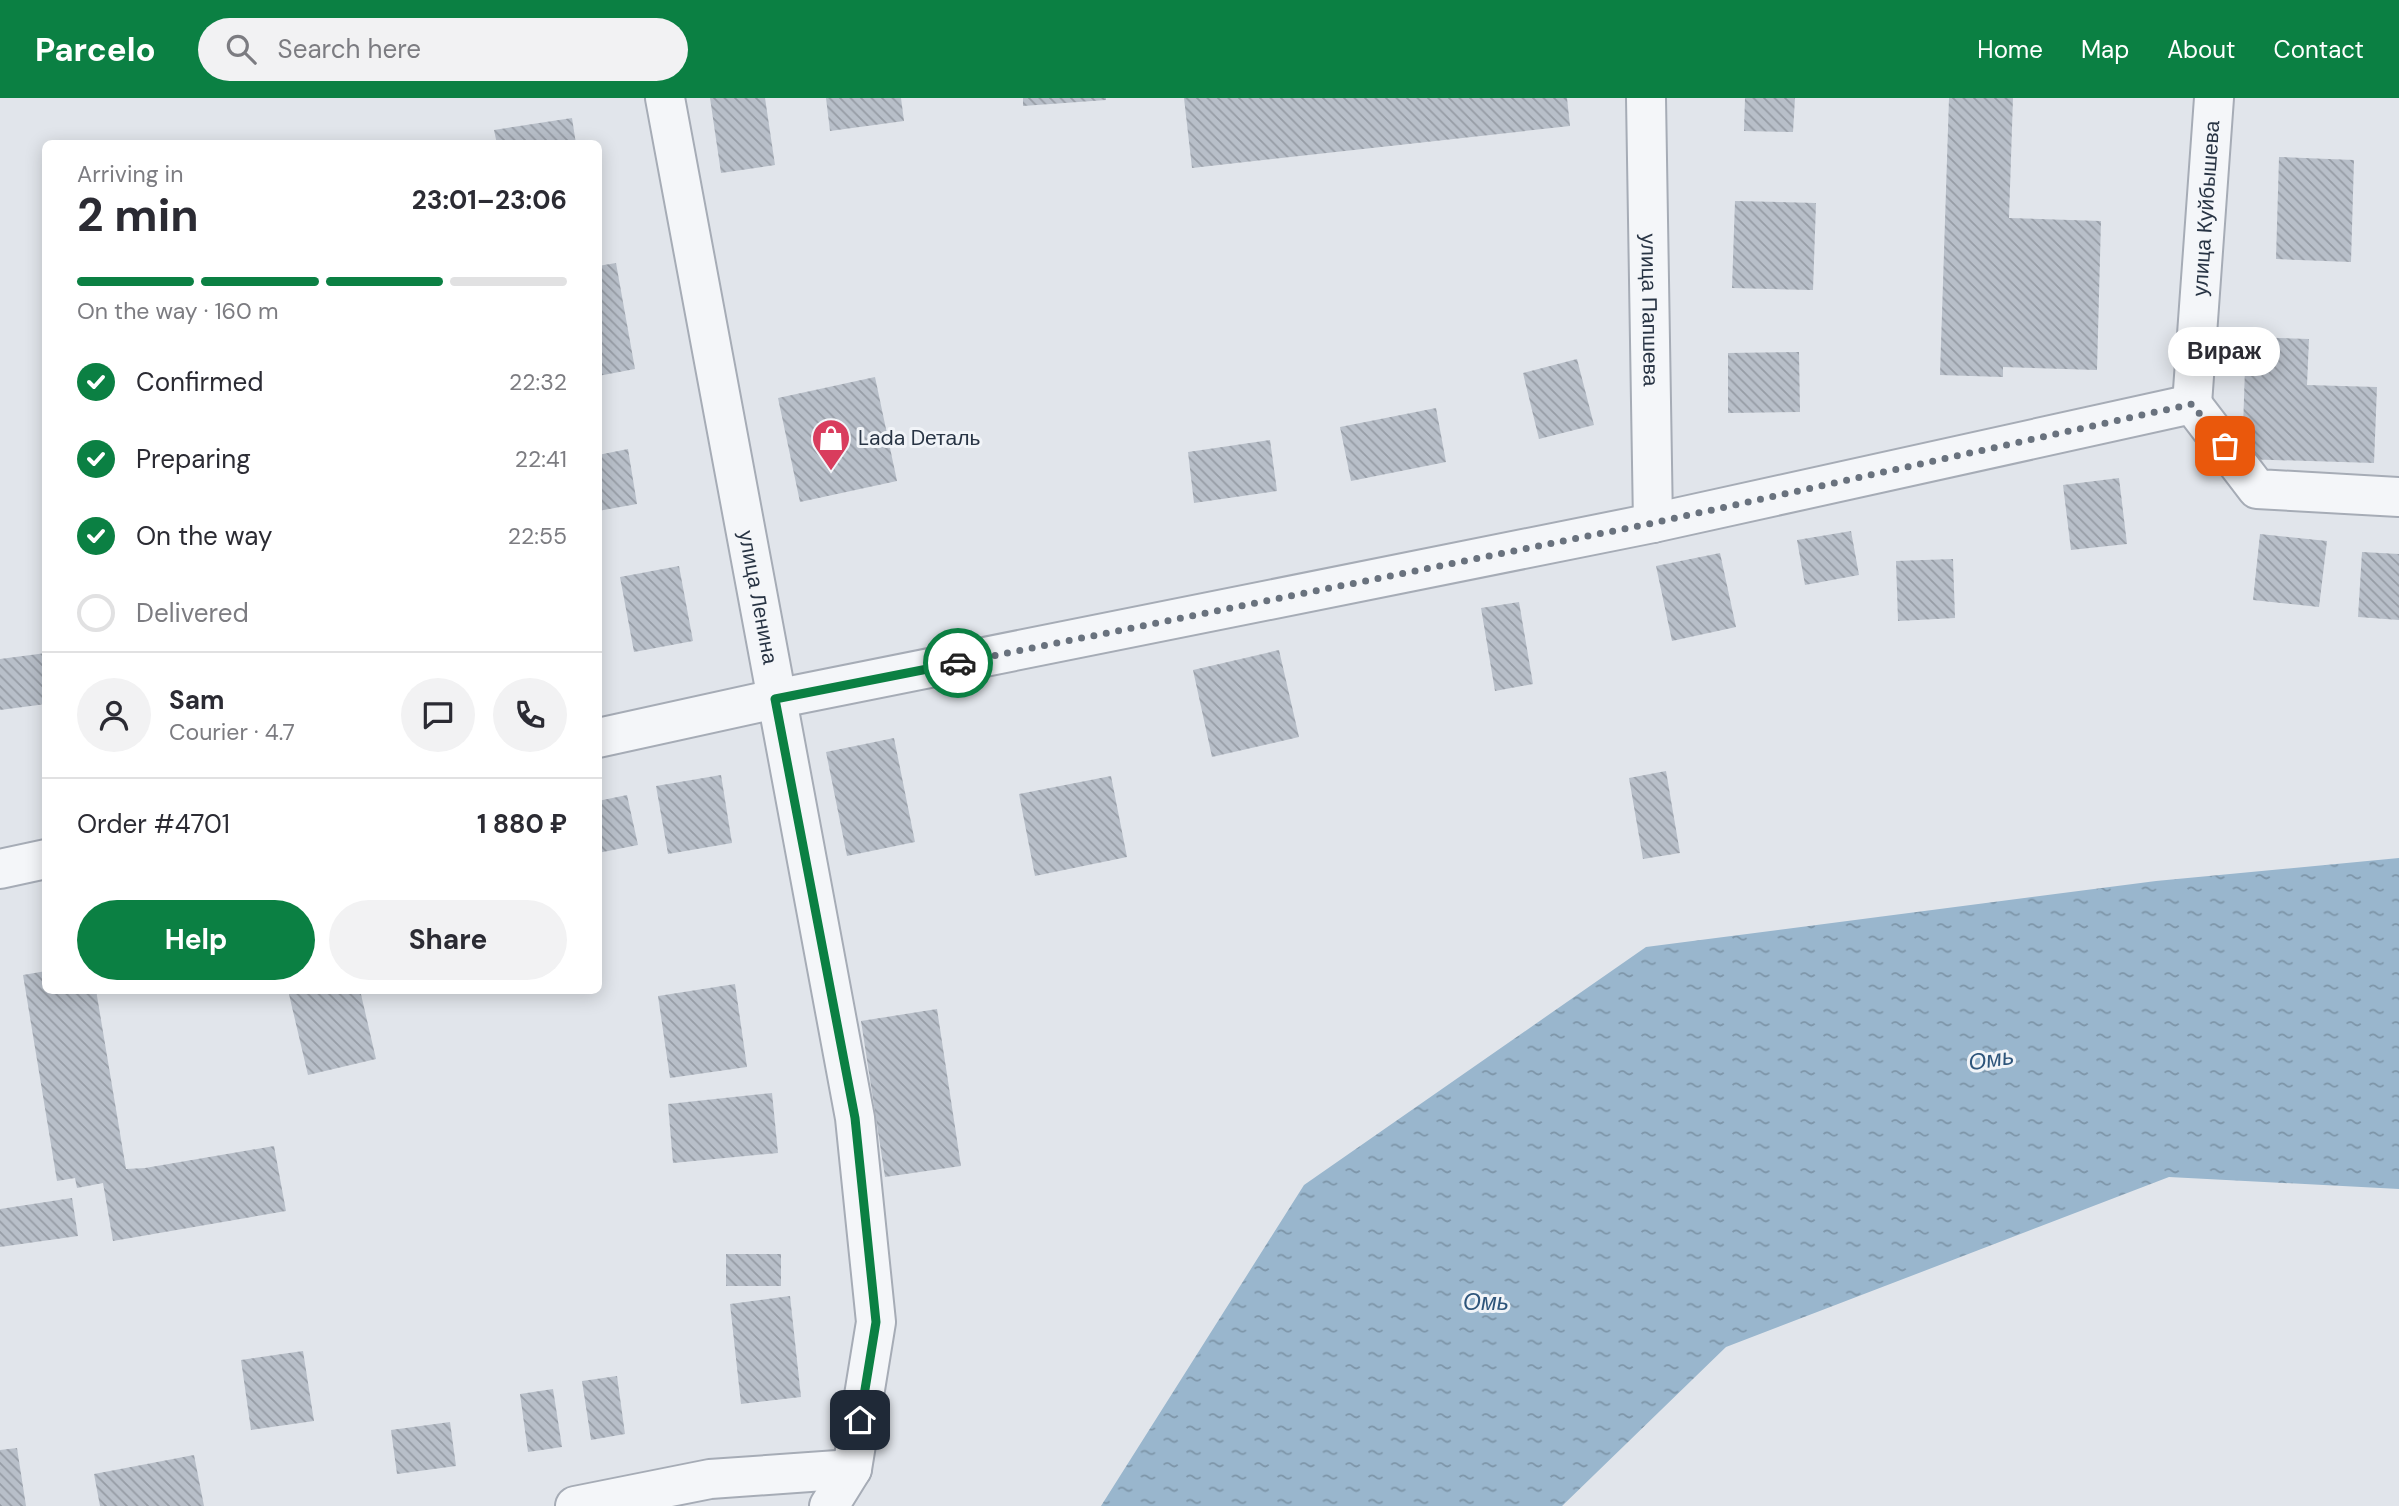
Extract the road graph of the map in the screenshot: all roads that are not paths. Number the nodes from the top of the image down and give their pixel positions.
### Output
1 (665, 98) edge
2 (1646, 98) edge
3 (2214, 98) edge
4 (2192, 404) junction
5 (2399, 497) edge
6 (1653, 523) junction
7 (775, 699) junction
8 (602, 737) edge
9 (42, 860) edge
10 (0, 869) edge
11 (852, 1469) junction
12 (575, 1506) edge
13 (829, 1506) edge

1 - 7 street, улица Ленина
2 - 6 street, улица Папшева
3 - 4 street, улица Куйбышева
4 - 5 street
4 - 6 street
6 - 7 street
7 - 8 street
7 - 11 street, улица Ленина
9 - 10 street
11 - 12 street
11 - 13 street

